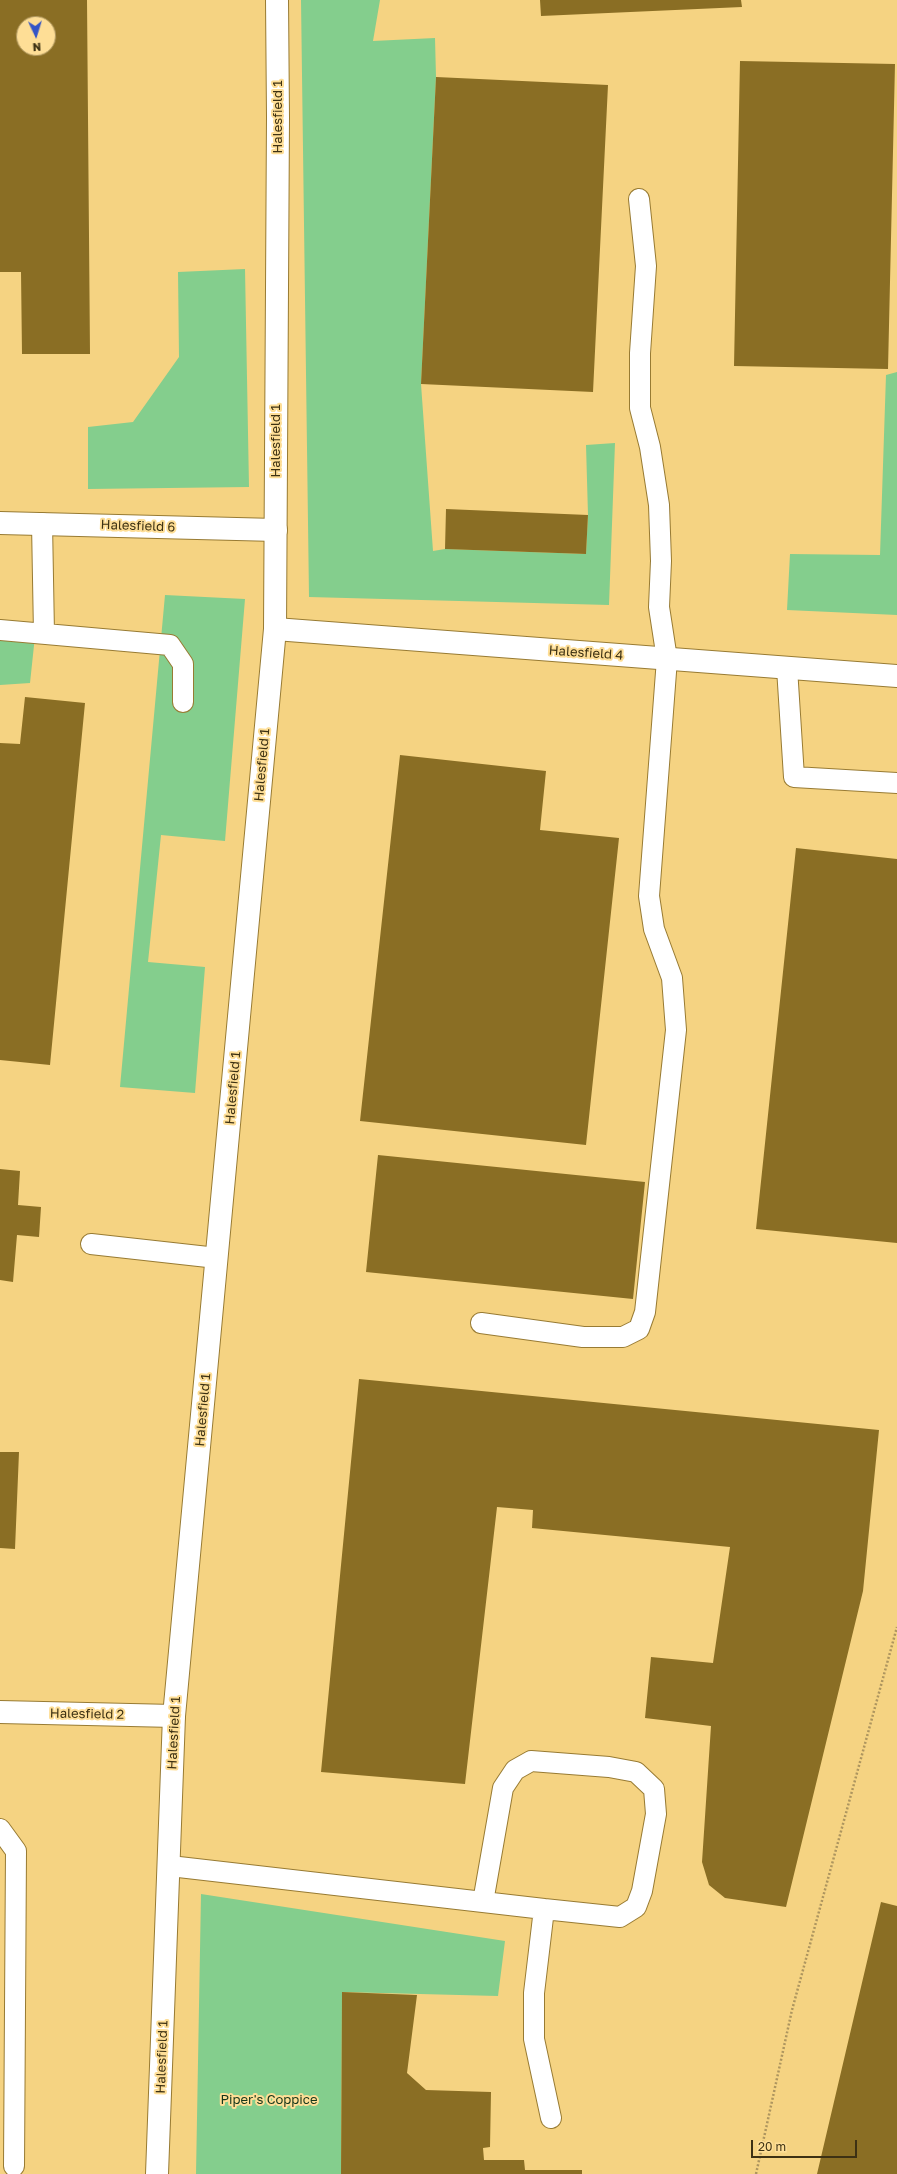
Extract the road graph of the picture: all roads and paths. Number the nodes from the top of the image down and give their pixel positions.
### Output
1 (277, 0) edge
2 (639, 199) dead end
3 (42, 523) junction
4 (0, 524) edge
5 (276, 530) junction
6 (275, 629) junction
7 (0, 630) edge
8 (44, 634) junction
9 (667, 659) junction
10 (787, 668) junction
11 (897, 676) edge
12 (183, 702) dead end
13 (897, 783) edge
14 (91, 1244) dead end
15 (217, 1258) junction
16 (480, 1323) dead end
17 (897, 1627) edge
18 (0, 1712) edge
19 (174, 1716) junction
20 (0, 1828) edge
21 (170, 1866) junction
22 (483, 1902) junction
23 (544, 1909) junction
24 (551, 2118) dead end
25 (14, 2166) dead end
26 (157, 2174) edge
27 (756, 2174) edge

1 - 5 street, Halesfield 1
2 - 9 lane
3 - 4 street, Halesfield 6
3 - 5 street, Halesfield 6
3 - 8 lane
5 - 6 street, Halesfield 1
6 - 9 street, Halesfield 4
6 - 15 street, Halesfield 1
7 - 8 lane
8 - 12 lane
9 - 10 street, Halesfield 4
9 - 16 lane
10 - 11 street, Halesfield 4
10 - 13 lane
14 - 15 lane
15 - 19 street, Halesfield 1
17 - 27 path
18 - 19 street, Halesfield 2
19 - 21 street, Halesfield 1
20 - 25 lane
21 - 22 lane
21 - 26 street, Halesfield 1
22 - 23 lane
22 - 23 lane
23 - 24 lane

